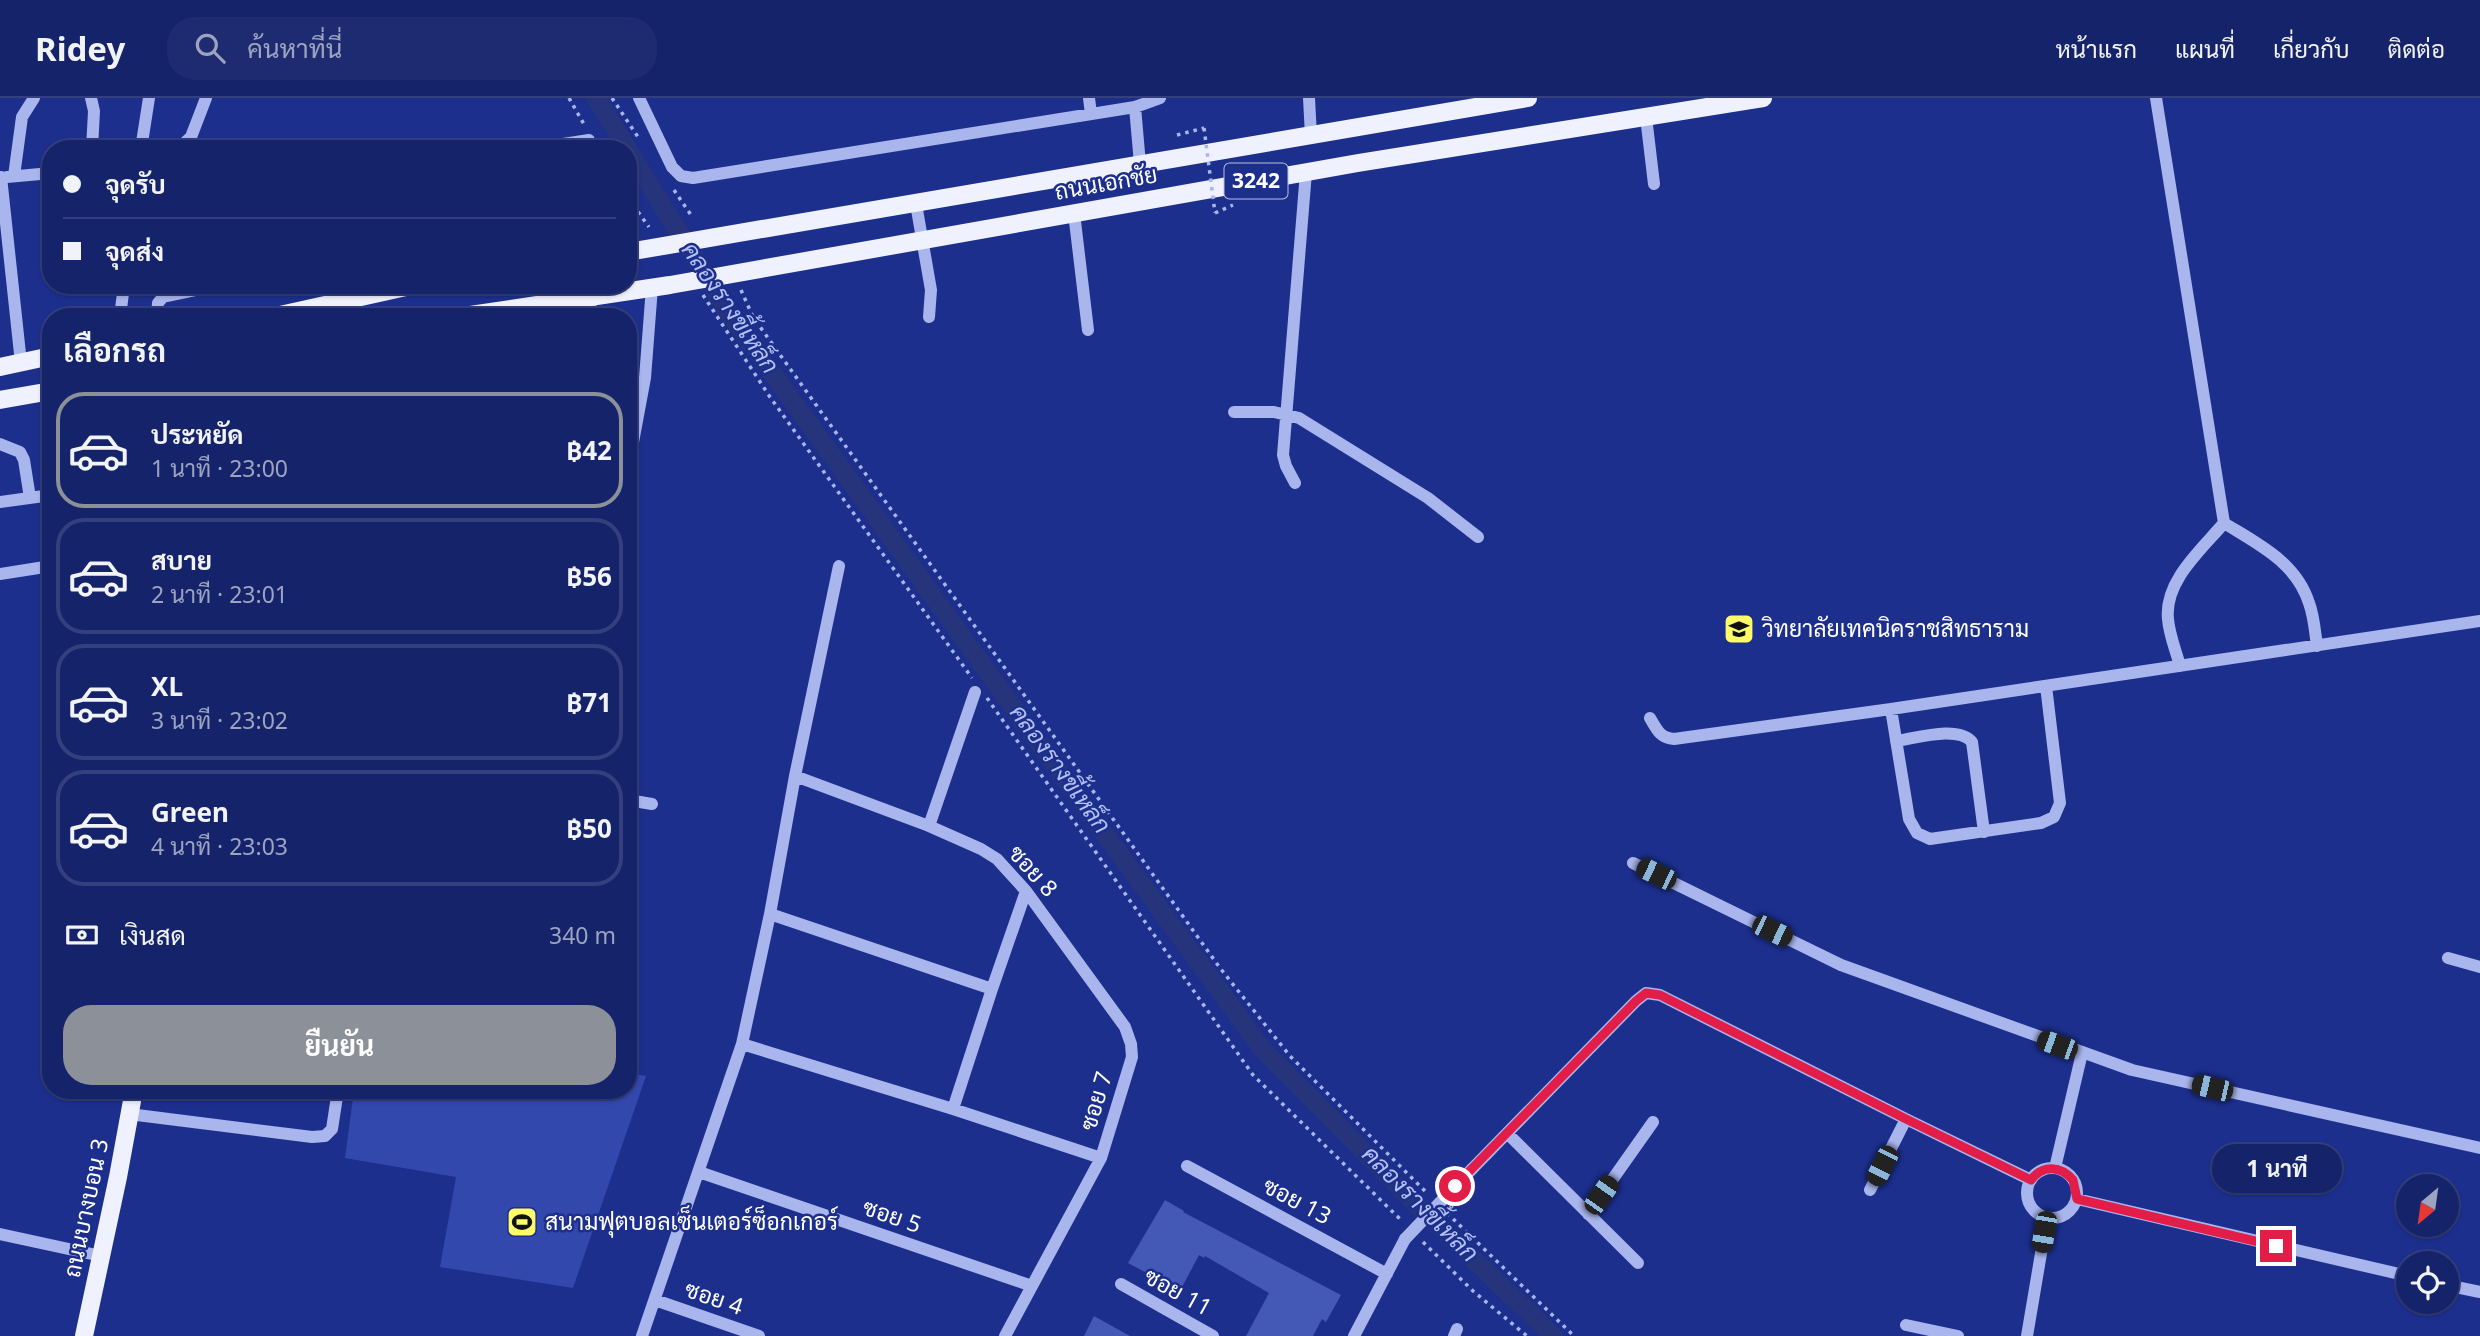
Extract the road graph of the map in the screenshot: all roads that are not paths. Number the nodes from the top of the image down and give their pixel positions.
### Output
1 (34, 98) edge
2 (91, 98) edge
3 (149, 98) edge
4 (206, 98) edge
5 (639, 98) edge
6 (1089, 98) edge
7 (1160, 98) edge
8 (1309, 98) edge
9 (1523, 98) edge
10 (1763, 98) edge
11 (2156, 98) edge
12 (1135, 107) junction
13 (1091, 114) junction
14 (1646, 117) junction
15 (1311, 136) junction
16 (92, 140) edge
17 (142, 140) edge
18 (188, 140) edge
19 (1140, 164) junction
20 (1306, 172) junction
21 (42, 174) edge
22 (5, 177) edge
23 (1654, 184) dead end
24 (916, 204) junction
25 (1074, 213) junction
26 (922, 240) junction
27 (637, 250) edge
28 (652, 287) junction
29 (637, 290) edge
30 (173, 294) edge
31 (352, 294) edge
32 (610, 294) edge
33 (592, 297) junction
34 (158, 308) edge
35 (303, 308) edge
36 (518, 308) edge
37 (590, 308) edge
38 (929, 317) dead end
39 (1088, 330) dead end
40 (42, 358) edge
41 (21, 363) junction
42 (0, 367) edge
43 (42, 393) edge
44 (0, 400) edge
45 (1234, 412) dead end
46 (1287, 415) junction
47 (637, 421) edge
48 (0, 444) edge
49 (1295, 482) dead end
50 (42, 496) edge
51 (30, 498) junction
52 (0, 502) edge
53 (2224, 523) junction
54 (1478, 537) dead end
55 (839, 566) dead end
56 (42, 567) edge
57 (0, 573) edge
58 (2480, 621) edge
59 (2317, 646) junction
60 (2180, 666) junction
61 (2046, 686) junction
62 (977, 688) road end
63 (1891, 709) junction
64 (1650, 718) dead end
65 (1896, 741) junction
66 (795, 776) junction
67 (637, 802) edge
68 (652, 804) dead end
69 (929, 826) junction
70 (1984, 832) junction
71 (1633, 863) dead end
72 (1026, 891) junction
73 (770, 914) junction
74 (2448, 958) dead end
75 (2480, 967) edge
76 (992, 989) junction
77 (742, 1044) junction
78 (2081, 1054) junction
79 (1132, 1057) joint
80 (132, 1099) edge
81 (337, 1099) edge
82 (953, 1109) junction
83 (129, 1114) junction
84 (1906, 1119) junction
85 (1653, 1122) dead end
86 (1507, 1133) junction
87 (2480, 1149) edge
88 (1101, 1158) junction
89 (1187, 1166) dead end
90 (2055, 1168) junction
91 (699, 1172) junction
92 (2031, 1180) junction
93 (1870, 1190) dead end
94 (2077, 1199) junction
95 (1588, 1214) junction
96 (2047, 1218) junction
97 (0, 1234) edge
98 (101, 1256) junction
99 (1638, 1263) dead end
100 (2396, 1273) edge
101 (1387, 1274) junction
102 (1121, 1284) dead end
103 (1031, 1286) junction
104 (2459, 1288) edge
105 (2480, 1293) edge
106 (655, 1300) junction
107 (1906, 1325) dead end
108 (84, 1336) edge
109 (642, 1336) edge
110 (759, 1336) edge
111 (1004, 1336) edge
112 (1213, 1336) edge
113 (1354, 1336) edge
114 (1958, 1336) edge
115 (2027, 1336) edge

1 - 22 street
2 - 16 street
3 - 17 street
4 - 18 street
5 - 13 street
6 - 13 street
7 - 12 street
8 - 15 street
9 - 15 main road, ถนนเอกชัย / 3242
10 - 14 main road, ถนนเอกชัย / 3242
11 - 53 street
12 - 13 street
12 - 19 street
14 - 20 main road, ถนนเอกชัย / 3242
14 - 23 street
15 - 19 main road, ถนนเอกชัย / 3242
19 - 24 main road, ถนนเอกชัย / 3242
20 - 25 main road, ถนนเอกชัย / 3242
20 - 46 street
21 - 22 street
22 - 41 street
24 - 26 street
24 - 27 main road, ถนนเอกชัย / 3242
25 - 26 main road, ถนนเอกชัย / 3242
25 - 39 street
26 - 28 main road, ถนนเอกชัย / 3242
26 - 38 street
28 - 29 main road, ถนนเอกชัย / 3242
28 - 47 street
30 - 34 street
31 - 35 main road
32 - 33 main road, ถนนเอกชัย / 3242
33 - 36 main road, ถนนเอกชัย / 3242
33 - 37 street
40 - 41 main road
41 - 42 main road
43 - 44 main road
45 - 46 street
46 - 49 street
46 - 54 street
48 - 51 street
50 - 51 street
51 - 52 street
53 - 59 street
53 - 60 street
55 - 66 street
56 - 57 street
58 - 59 street
59 - 60 street
60 - 61 street
61 - 63 street
61 - 70 street
62 - 69 street
63 - 64 street
63 - 65 street
65 - 70 street
65 - 70 street
66 - 69 street, ซอย 8
66 - 73 street
67 - 68 street
69 - 72 street, ซอย 8
71 - 78 street
72 - 76 street
72 - 79 street, ซอย 8
73 - 76 street
73 - 77 street
74 - 75 street
76 - 82 street
77 - 82 street
77 - 91 street
78 - 87 street
78 - 90 street
79 - 88 street, ซอย 7
80 - 83 main road, ถนนบางบอน 3
81 - 83 street
82 - 88 street
83 - 98 main road, ถนนบางบอน 3
84 - 86 street
84 - 92 street
84 - 93 street
85 - 95 street
86 - 95 street
86 - 101 street, bridge
88 - 103 street, ซอย 7
89 - 101 street, ซอย 13
90 - 92 street
90 - 94 street
91 - 103 street, ซอย 5
91 - 106 street
92 - 96 street
94 - 96 street
94 - 100 street
95 - 99 street
96 - 115 street
97 - 98 street
98 - 108 main road, ถนนบางบอน 3
101 - 113 street
102 - 112 street, ซอย 11
103 - 111 street, ซอย 7
104 - 105 street
106 - 109 street
106 - 110 street, ซอย 4
107 - 114 street

